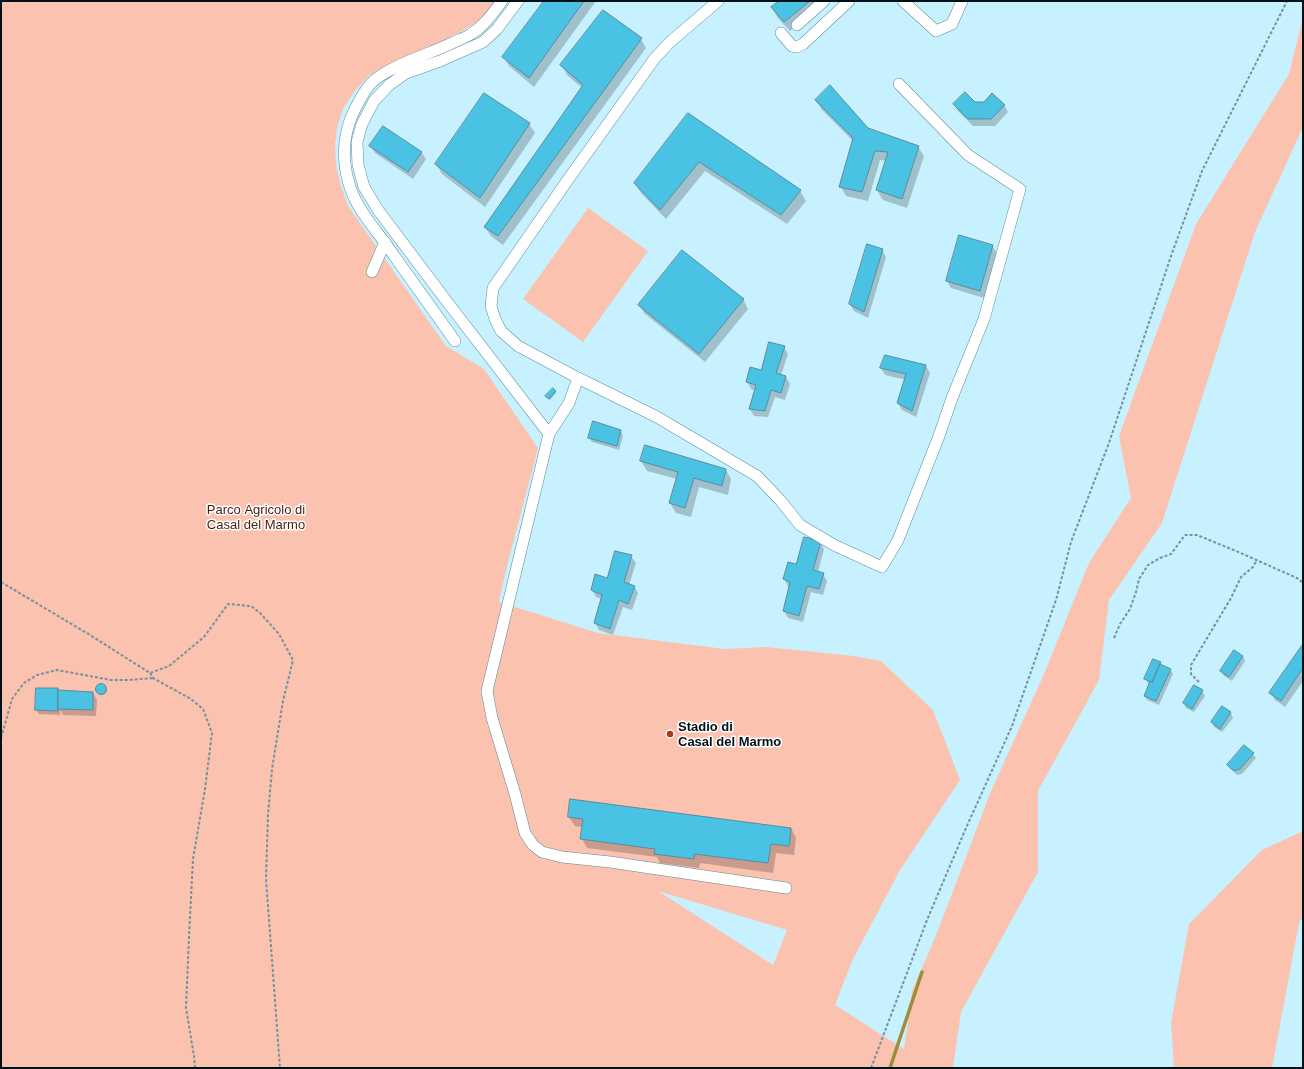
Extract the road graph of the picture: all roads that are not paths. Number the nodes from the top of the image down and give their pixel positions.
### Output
1 (502, 1) edge
2 (518, 1) edge
3 (718, 1) edge
4 (824, 1) edge
5 (831, 1) edge
6 (850, 1) edge
7 (903, 1) edge
8 (962, 1) edge
9 (840, 10) junction
10 (797, 25) dead end
11 (781, 33) dead end
12 (899, 84) dead end
13 (385, 242) junction
14 (372, 272) dead end
15 (455, 341) dead end
16 (578, 378) junction
17 (549, 434) junction
18 (786, 888) dead end

1 - 13 street
2 - 17 street
3 - 16 street
4 - 10 street
5 - 9 street
6 - 9 street
7 - 8 street
9 - 11 street
12 - 16 street
13 - 14 street
13 - 15 street
16 - 17 street
17 - 18 street

